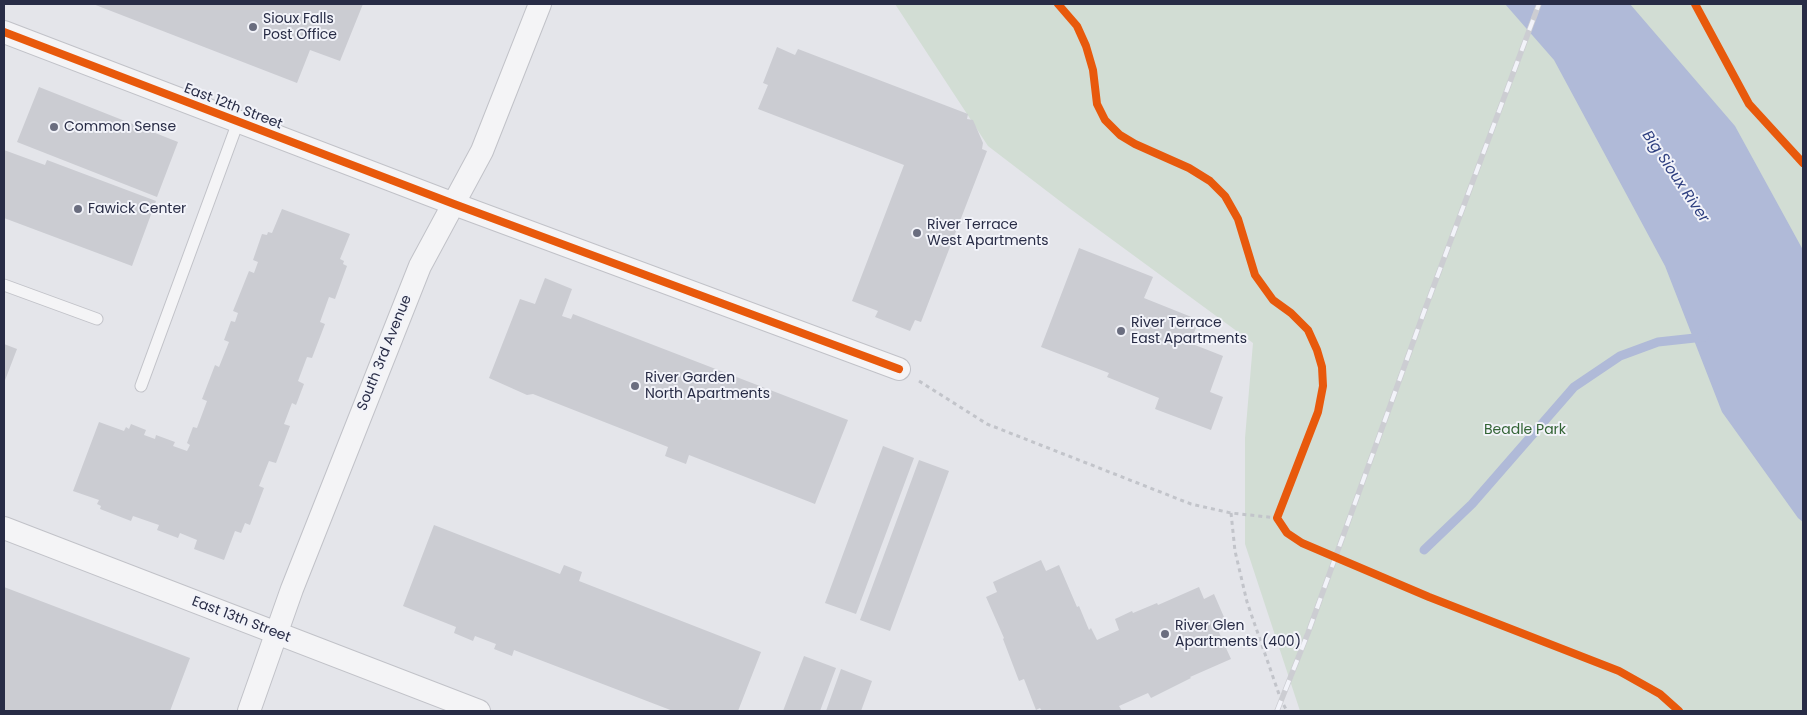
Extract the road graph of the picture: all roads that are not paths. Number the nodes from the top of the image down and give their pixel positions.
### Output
1 (540, 4) edge
2 (4, 32) edge
3 (238, 122) junction
4 (454, 204) junction
5 (4, 285) edge
6 (97, 319) dead end
7 (899, 369) road end
8 (141, 386) dead end
9 (4, 528) edge
10 (277, 634) junction
11 (249, 711) edge
12 (479, 711) edge

1 - 4 street, South 3rd Avenue
2 - 3 street, East 12th Street
3 - 4 street, East 12th Street
3 - 8 lane
4 - 7 street, East 12th Street
4 - 10 street, South 3rd Avenue
5 - 6 lane
9 - 10 street, East 13th Street
10 - 11 street, South 3rd Avenue
10 - 12 street, East 13th Street

